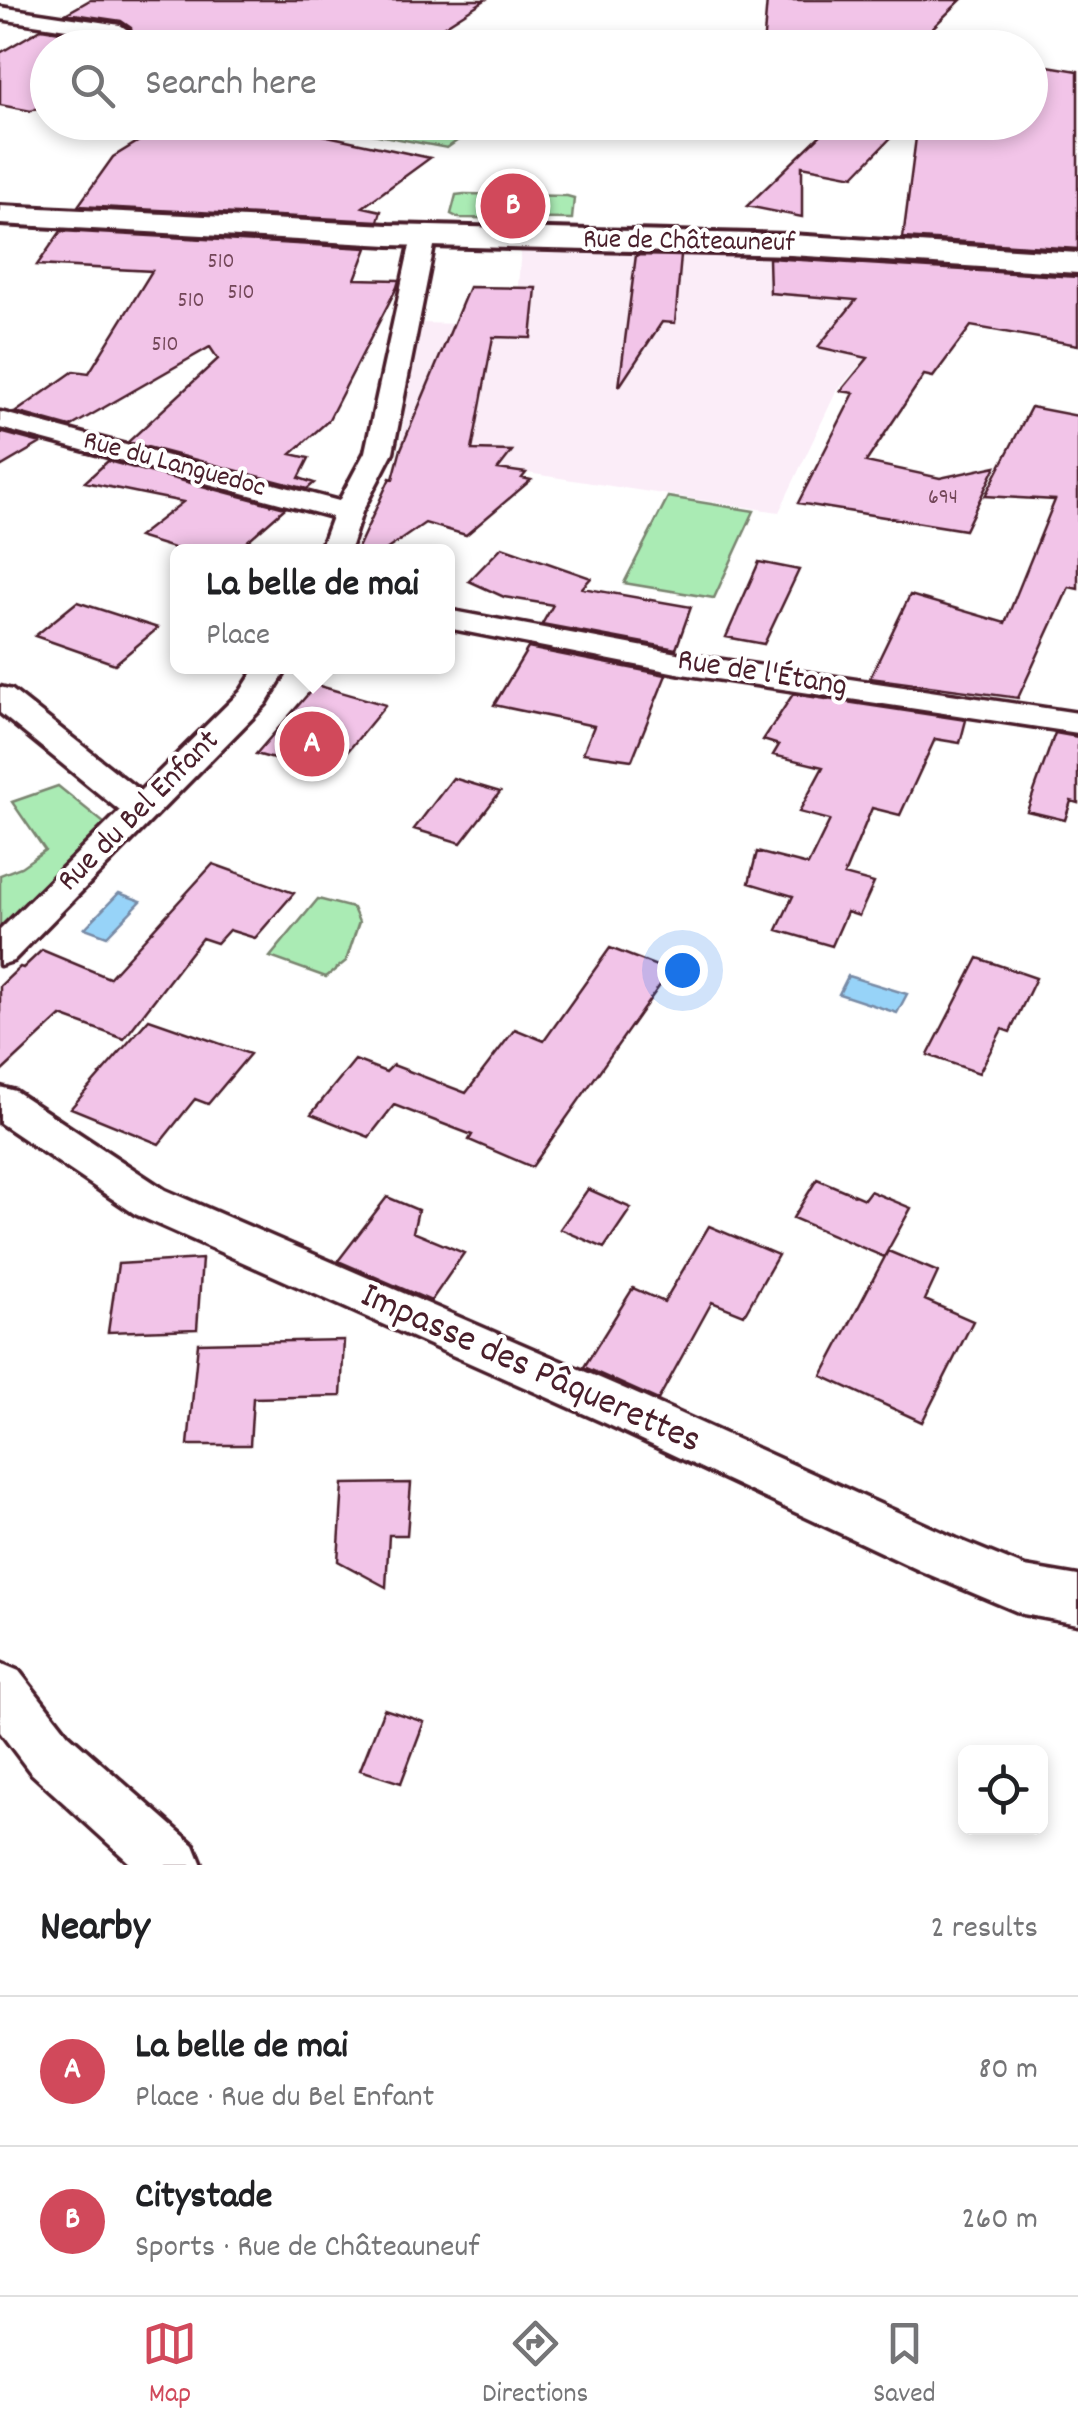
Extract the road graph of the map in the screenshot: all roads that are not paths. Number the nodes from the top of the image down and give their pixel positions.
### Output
1 (8, 0) edge
2 (0, 2) edge
3 (0, 13) edge
4 (120, 30) dead end
5 (0, 215) edge
6 (424, 236) junction
7 (1078, 263) edge
8 (0, 420) edge
9 (348, 512) junction
10 (337, 544) edge
11 (455, 621) edge
12 (268, 674) edge
13 (0, 698) edge
14 (1078, 723) edge
15 (142, 811) junction
16 (0, 952) edge
17 (0, 1102) edge
18 (1078, 1600) edge
19 (0, 1689) edge
20 (174, 1865) edge

1 - 2 street
3 - 4 street
5 - 6 main road, Rue de Châteauneuf
6 - 7 main road, Rue de Châteauneuf
6 - 9 street
8 - 9 street, Rue du Languedoc
9 - 10 street
11 - 14 street, Rue de l'Étang
12 - 15 street, Rue du Bel Enfant
13 - 15 street
15 - 16 street, Rue du Bel Enfant
17 - 18 street, Impasse des Pâquerettes
19 - 20 street

